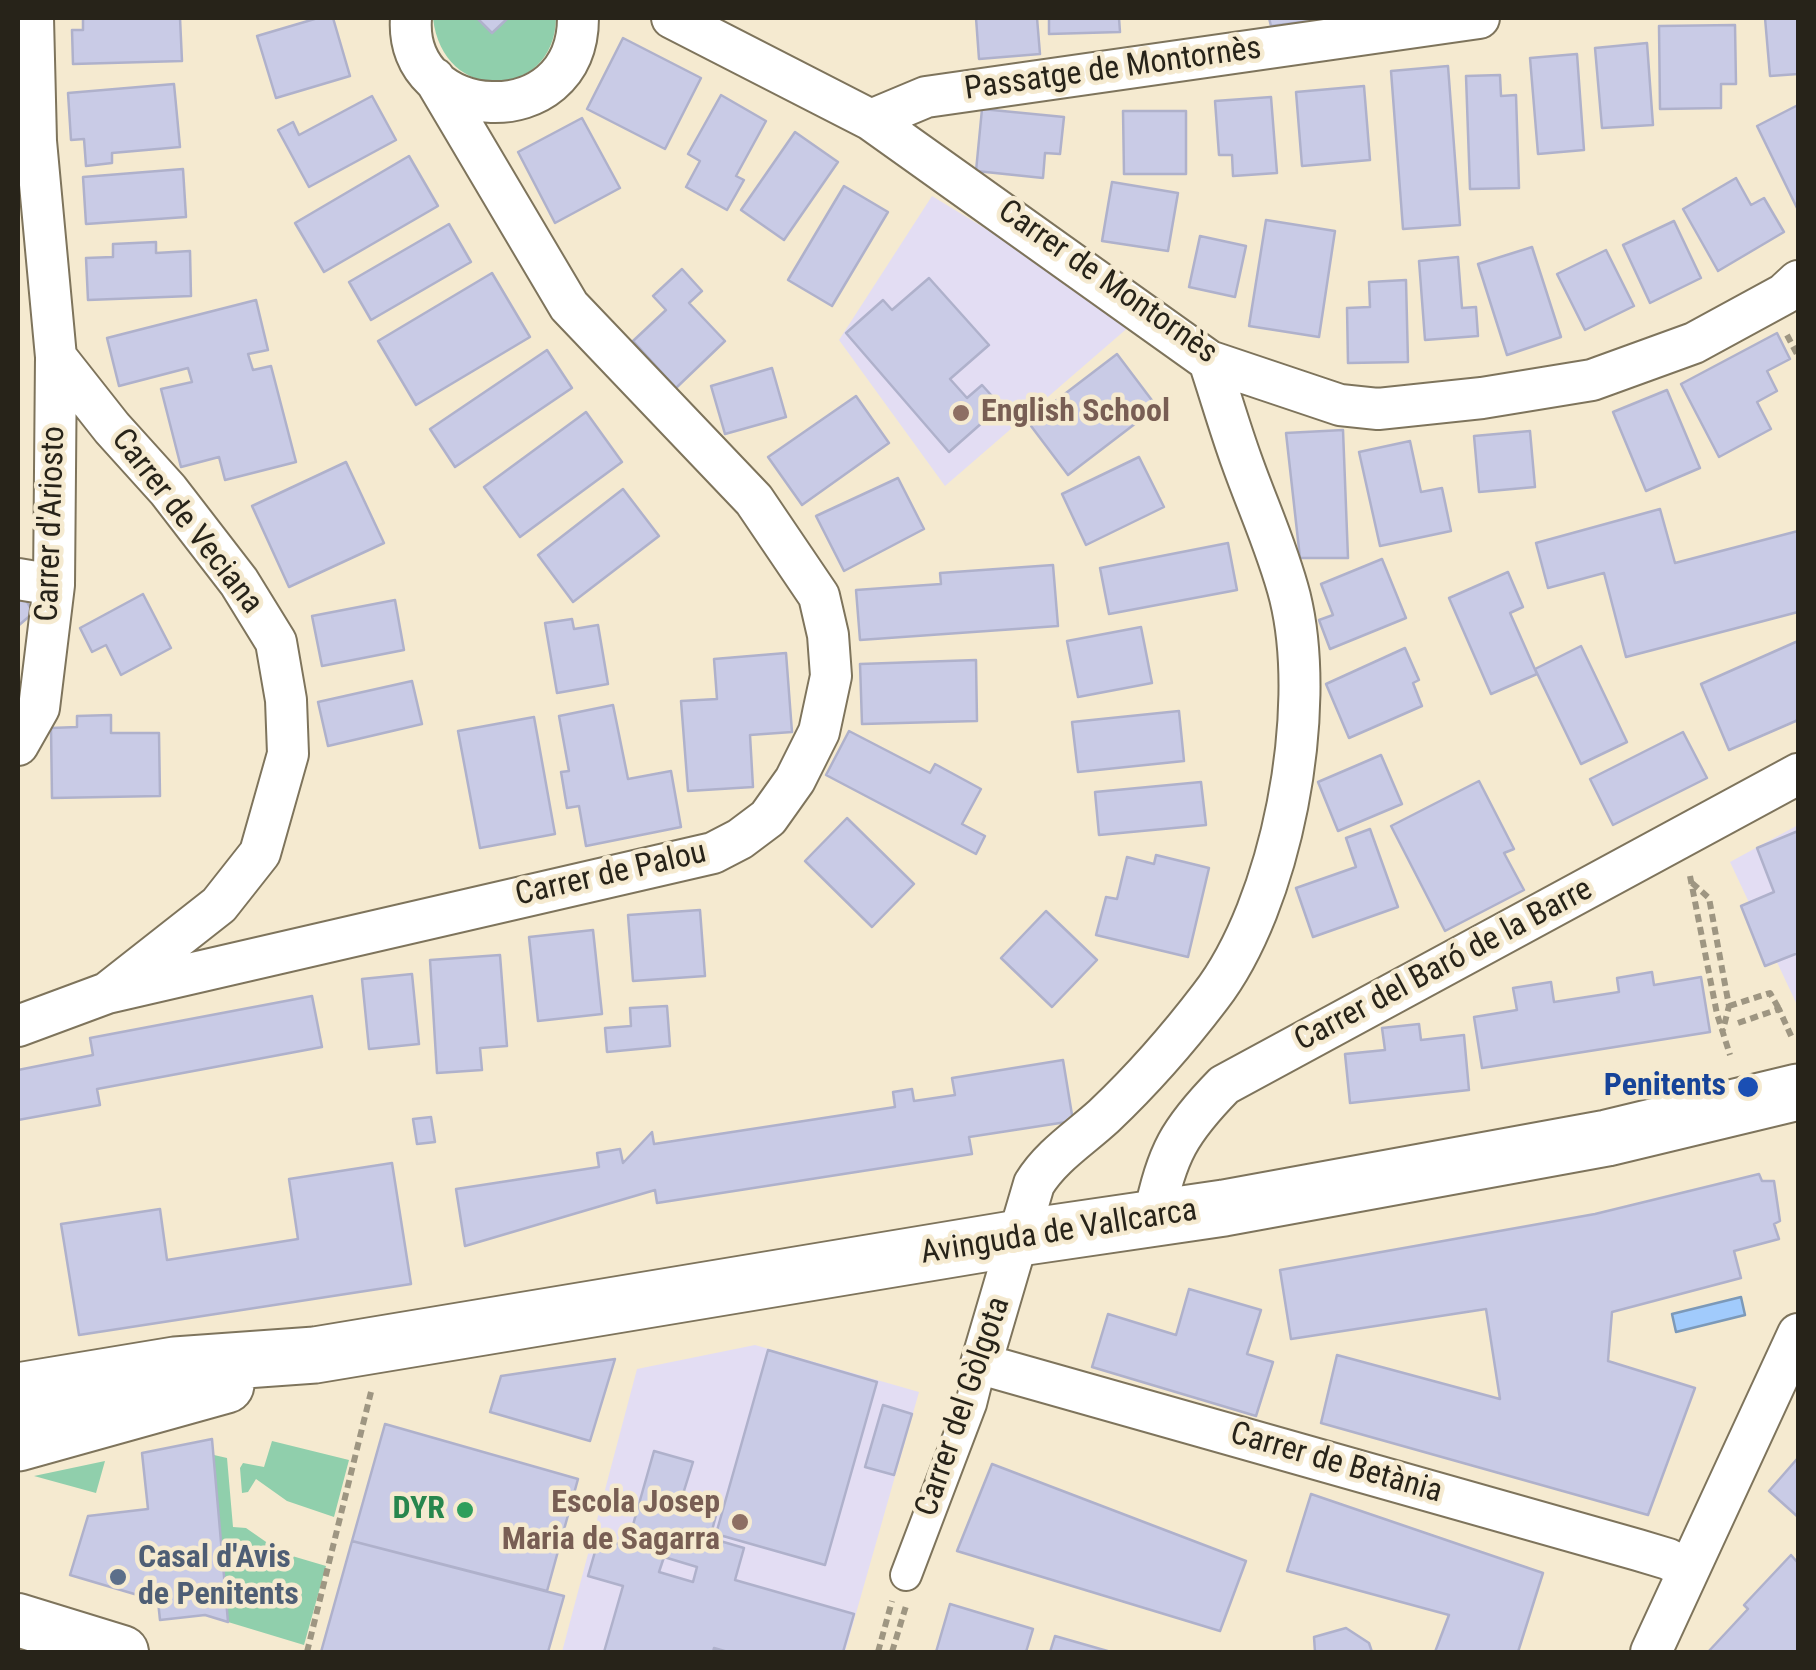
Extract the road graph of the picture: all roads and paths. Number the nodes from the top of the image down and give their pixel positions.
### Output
1 (33, 18) edge
2 (412, 18) edge
3 (578, 18) edge
4 (672, 18) edge
5 (1479, 18) edge
6 (434, 78) junction
7 (871, 120) junction
8 (26, 150) edge
9 (1798, 281) edge
10 (56, 357) junction
11 (1209, 361) junction
12 (36, 582) edge
13 (18, 745) edge
14 (1798, 774) edge
15 (1689, 871) dead end
16 (1692, 883) junction
17 (107, 993) junction
18 (1729, 1006) junction
19 (1780, 1009) junction
20 (1738, 1023) dead end
21 (18, 1026) edge
22 (1723, 1031) junction
23 (1792, 1038) dead end
24 (1730, 1055) dead end
25 (1798, 1092) edge
26 (1154, 1217) junction
27 (1018, 1238) junction
28 (1798, 1334) edge
29 (315, 1354) junction
30 (981, 1364) junction
31 (18, 1391) edge
32 (371, 1392) dead end
33 (18, 1443) edge
34 (1688, 1570) junction
35 (903, 1587) junction
36 (18, 1620) edge
37 (122, 1652) edge
38 (307, 1652) edge
39 (878, 1652) edge
40 (892, 1652) edge
41 (1651, 1652) edge

1 - 8 street
2 - 6 street, Carrer de Palou
3 - 6 street
4 - 7 street, Carrer de Montornès
5 - 7 street, Passatge de Montornès
6 - 17 street, Carrer de Palou
7 - 11 street, Carrer de Montornès
8 - 10 street
9 - 11 street, Carrer de Montornès
10 - 12 street, Carrer d'Ariosto
10 - 17 street, Carrer de Veciana
11 - 27 street, Carrer del Gòlgota
12 - 13 street, Carrer d'Ariosto
14 - 26 street, Carrer del Baró de la Barre
15 - 16 path
16 - 18 path
16 - 22 path
17 - 21 street, Carrer de Veciana
18 - 19 path
18 - 22 path
19 - 20 path
19 - 23 path
22 - 24 path
25 - 26 main road, Avinguda de Vallcarca
26 - 27 main road, Avinguda de Vallcarca
27 - 29 main road, Avinguda de Vallcarca
27 - 30 street, Carrer del Gòlgota
28 - 34 street
29 - 31 main road, Avinguda de Vallcarca
29 - 33 main road, Avinguda de Vallcarca
30 - 34 street, Carrer de Betània
30 - 35 street, Carrer del Gòlgota
32 - 38 path
34 - 41 street
35 - 39 path
35 - 40 path
36 - 37 street

